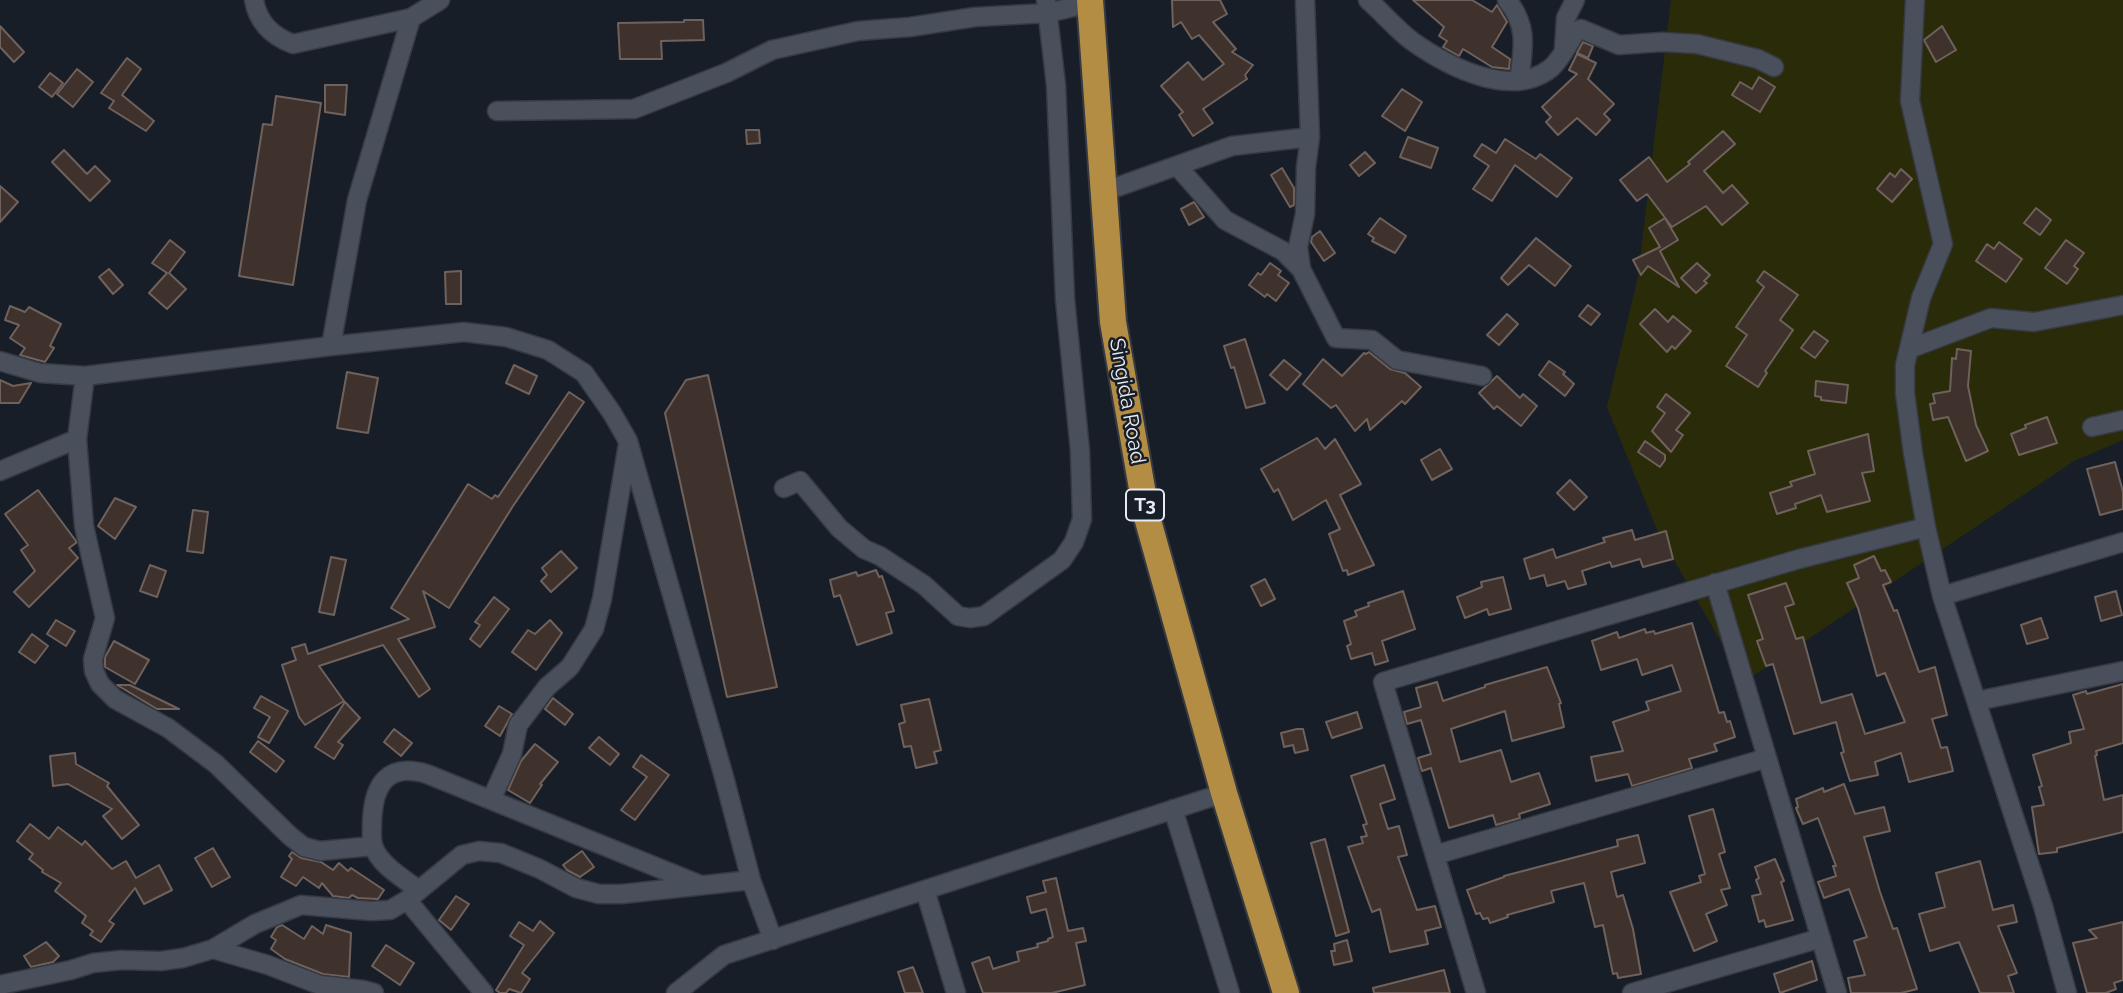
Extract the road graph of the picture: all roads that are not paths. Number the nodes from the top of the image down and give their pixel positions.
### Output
1 (254, 0) edge
2 (440, 0) edge
3 (1305, 0) edge
4 (1368, 0) edge
5 (1507, 0) edge
6 (1575, 0) edge
7 (1915, 0) edge
8 (1090, 2) edge
9 (1047, 6) edge
10 (411, 18) junction
11 (1563, 53) junction
12 (1774, 67) dead end
13 (1519, 81) junction
14 (496, 111) dead end
15 (1310, 137) junction
16 (1178, 167) junction
17 (1102, 192) junction
18 (1301, 269) junction
19 (2123, 305) edge
20 (331, 346) junction
21 (1909, 349) junction
22 (0, 361) edge
23 (85, 376) junction
24 (1482, 376) dead end
25 (2123, 420) edge
26 (2092, 427) dead end
27 (77, 439) junction
28 (628, 441) junction
29 (0, 471) edge
30 (783, 488) dead end
31 (1926, 527) junction
32 (2123, 542) edge
33 (1715, 583) junction
34 (1942, 596) junction
35 (2123, 671) edge
36 (1977, 701) junction
37 (1767, 758) junction
38 (1224, 793) junction
39 (491, 800) junction
40 (1173, 809) junction
41 (373, 846) junction
42 (1435, 855) junction
43 (751, 880) junction
44 (702, 886) junction
45 (925, 890) junction
46 (413, 895) junction
47 (1821, 938) junction
48 (772, 940) junction
49 (213, 949) junction
50 (0, 985) edge
51 (374, 993) edge
52 (484, 993) edge
53 (676, 993) edge
54 (956, 993) edge
55 (1230, 993) edge
56 (1286, 993) edge
57 (1476, 993) edge
58 (1632, 993) edge
59 (1837, 993) edge
60 (2067, 993) edge

1 - 10 street
2 - 10 street
3 - 15 street
4 - 13 street
5 - 13 street
6 - 11 street
7 - 21 street
8 - 9 street
8 - 17 highway, Singida Road / T3
9 - 14 street
9 - 30 street
10 - 20 street
11 - 12 street
11 - 13 street
15 - 16 street
15 - 18 street
16 - 17 street
16 - 18 street
17 - 38 highway, Singida Road / T3
18 - 24 street
19 - 21 street
20 - 23 street
20 - 28 street
21 - 31 street
22 - 23 street
23 - 27 street
25 - 26 street
27 - 29 street
27 - 41 street
28 - 39 street
28 - 43 street
31 - 33 street
31 - 34 street
32 - 34 street
33 - 37 street
33 - 42 street
34 - 36 street
35 - 36 street
36 - 60 street
37 - 42 street
37 - 47 street
38 - 40 street
38 - 56 highway, Singida Road / T3
39 - 41 street
39 - 44 street
40 - 45 street
40 - 55 street
41 - 46 street
42 - 57 street
43 - 44 street
43 - 48 street
44 - 46 street
45 - 48 street
45 - 54 street
46 - 49 street
46 - 52 street
47 - 58 street
47 - 59 street
48 - 53 street
49 - 50 street
49 - 51 street

